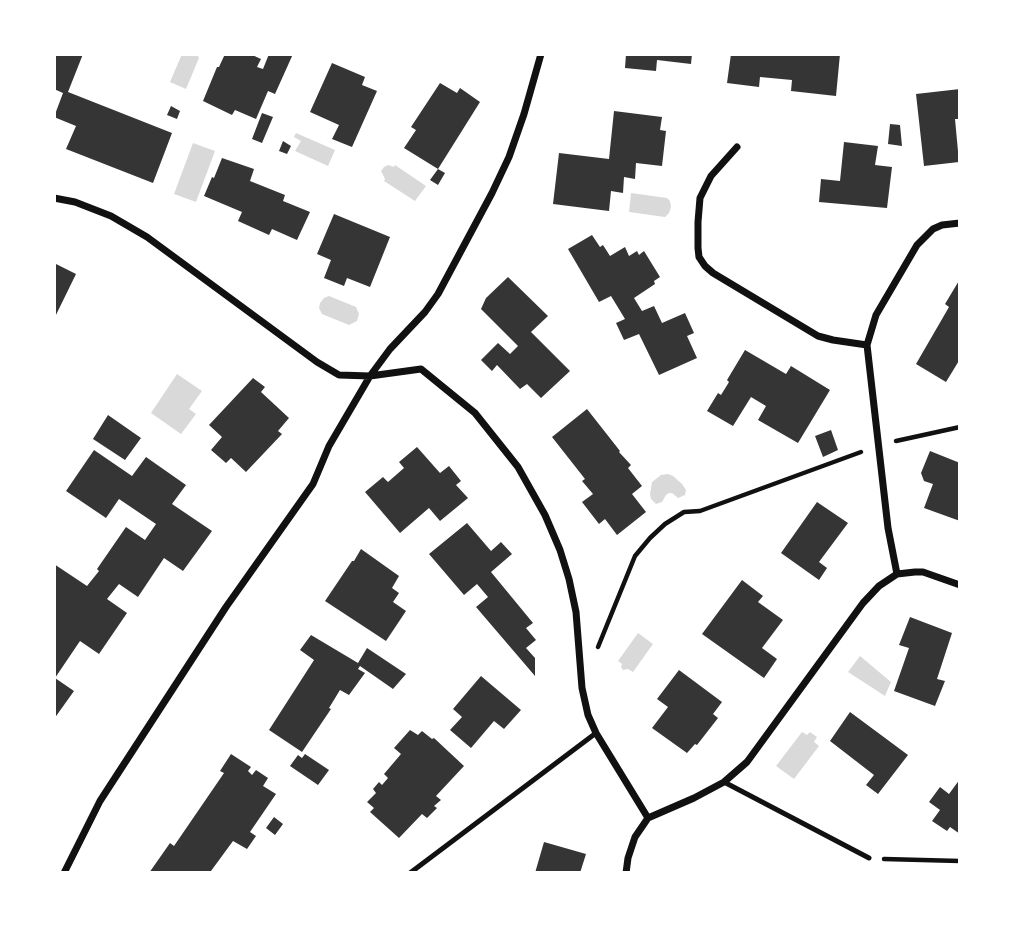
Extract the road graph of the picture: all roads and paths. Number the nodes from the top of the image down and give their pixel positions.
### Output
1 (531, 54) edge
2 (541, 55) edge
3 (737, 147) dead end
4 (54, 198) edge
5 (960, 223) edge
6 (867, 345) junction
7 (370, 376) junction
8 (960, 427) edge
9 (878, 446) junction
10 (897, 574) junction
11 (960, 585) edge
12 (580, 667) junction
13 (596, 733) junction
14 (724, 782) junction
15 (649, 818) junction
16 (869, 858) joint
17 (960, 861) edge
18 (64, 873) edge
19 (410, 873) edge
20 (626, 873) edge

1 - 2 street
2 - 7 street
3 - 6 street
4 - 7 street
5 - 6 street
6 - 9 street
7 - 12 street
7 - 18 street
8 - 9 path
9 - 10 street
9 - 12 path
10 - 11 street
10 - 14 street
12 - 13 street
13 - 15 street
13 - 19 lane
14 - 15 street
14 - 16 lane
15 - 20 street
16 - 17 path

